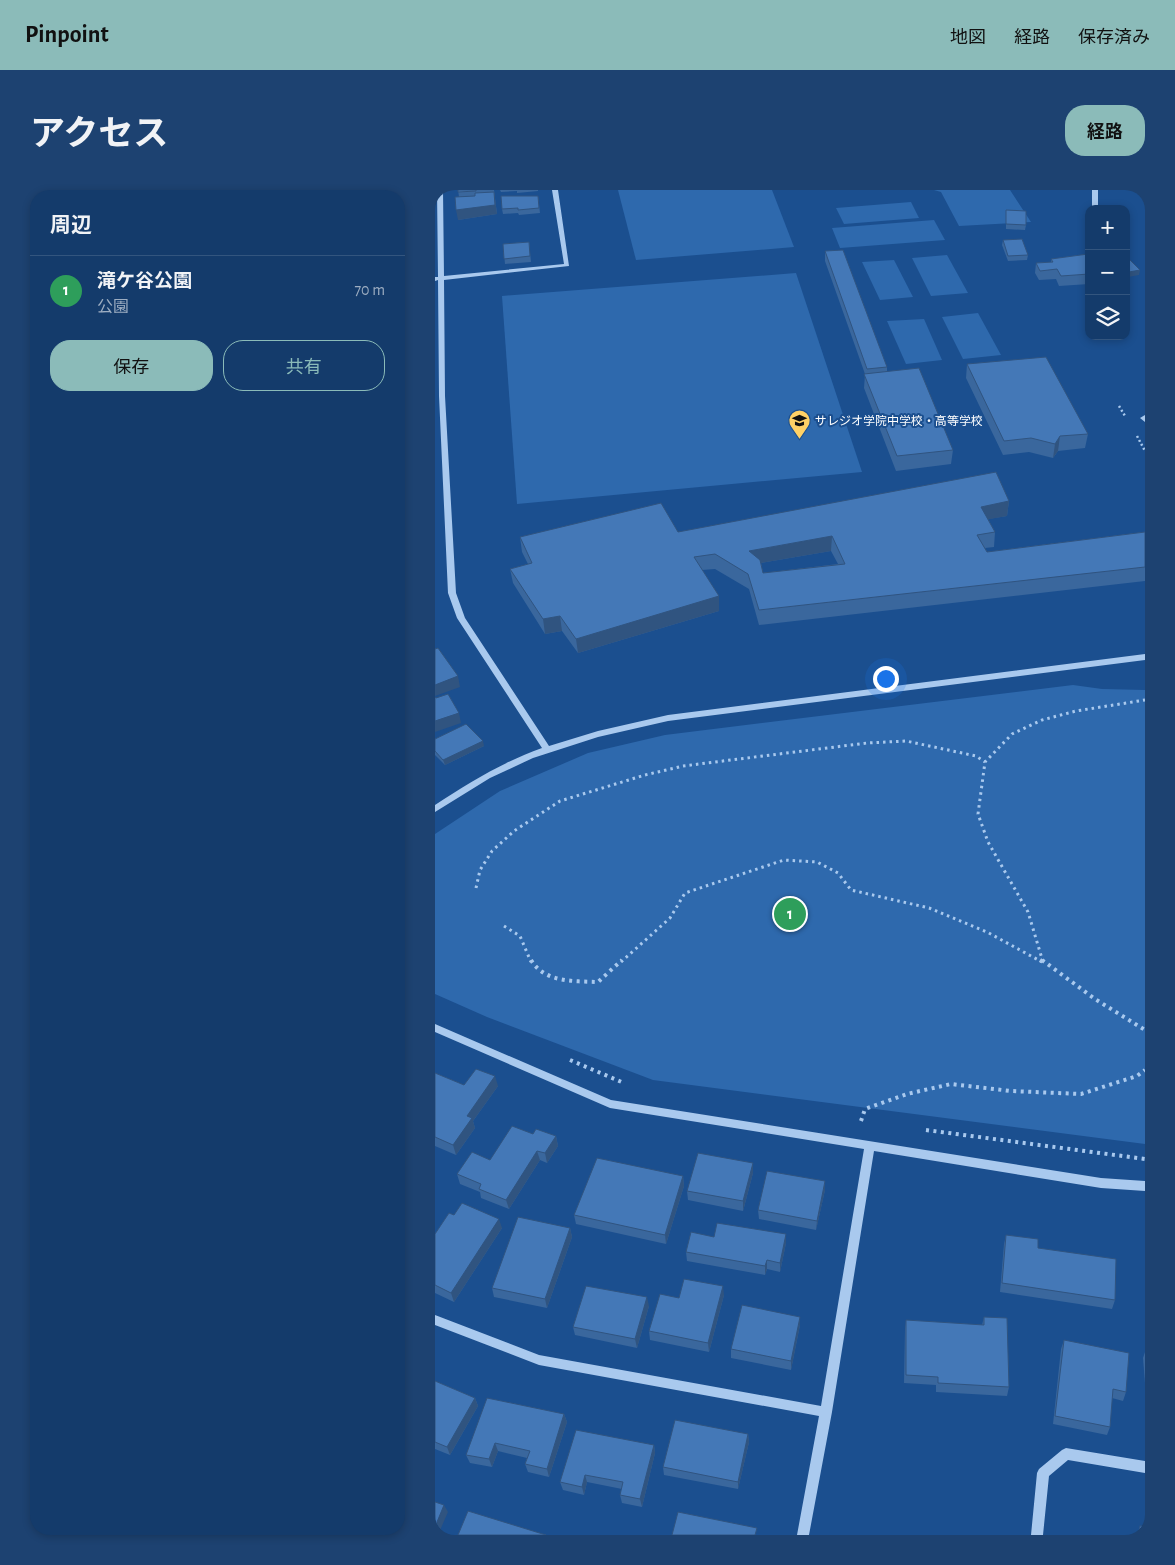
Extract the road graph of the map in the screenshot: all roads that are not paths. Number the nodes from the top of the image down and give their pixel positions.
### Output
1 (440, 190) edge
2 (555, 190) edge
3 (1095, 190) edge
4 (1095, 205) edge
5 (438, 227) edge
6 (438, 278) edge
7 (438, 334) edge
8 (439, 396) edge
9 (1145, 416) edge
10 (1145, 420) edge
11 (1145, 657) edge
12 (547, 749) junction
13 (435, 809) edge
14 (435, 1028) edge
15 (870, 1145) junction
16 (1145, 1186) edge
17 (435, 1320) edge
18 (826, 1412) junction
19 (1145, 1467) edge
20 (803, 1535) edge
21 (1037, 1535) edge

1 - 5 street
2 - 6 street
3 - 4 street
5 - 6 street
6 - 7 street
7 - 8 street
8 - 12 street
9 - 10 street
11 - 12 street
12 - 13 street
14 - 15 street
15 - 16 street
15 - 18 street
17 - 18 street
18 - 20 street
19 - 21 street

